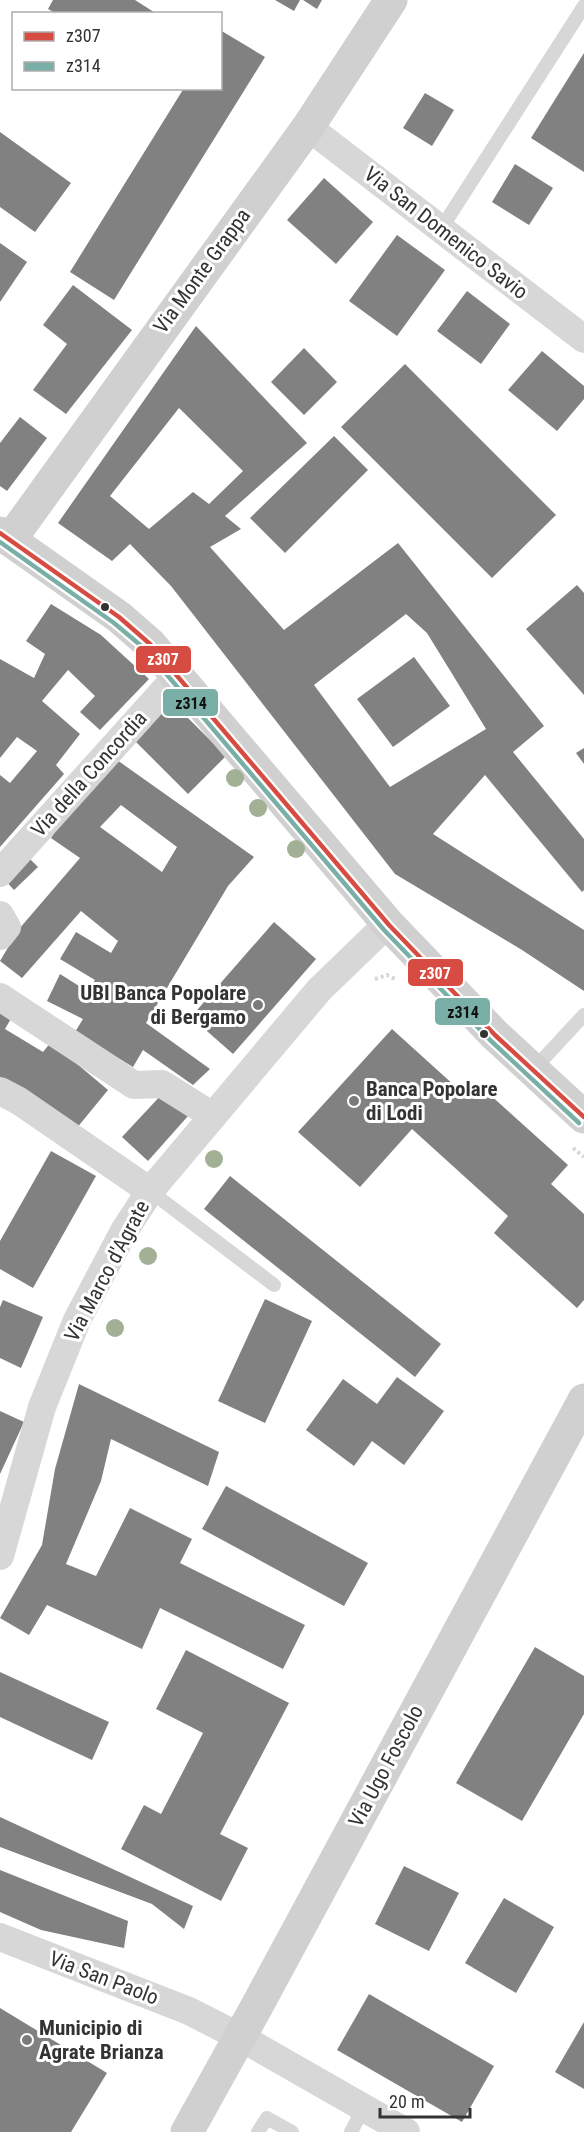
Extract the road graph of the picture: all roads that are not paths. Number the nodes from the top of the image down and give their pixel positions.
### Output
1 (391, 0) edge
2 (584, 6) edge
3 (308, 127) junction
4 (441, 229) junction
5 (584, 339) edge
6 (5, 537) edge
7 (178, 675) junction
8 (0, 873) edge
9 (0, 915) edge
10 (389, 925) junction
11 (0, 936) edge
12 (0, 997) edge
13 (584, 1016) edge
14 (533, 1070) junction
15 (0, 1091) edge
16 (213, 1116) junction
17 (576, 1130) edge
18 (150, 1191) junction
19 (274, 1285) dead end
20 (584, 1400) edge
21 (1, 1549) edge
22 (0, 1937) edge
23 (240, 2037) junction
24 (364, 2108) junction
25 (187, 2132) edge
26 (258, 2132) edge
27 (292, 2132) edge
28 (351, 2132) edge
29 (406, 2132) edge

1 - 3 street, Via Monte Grappa
2 - 4 lane
3 - 4 street, Via San Domenico Savio
3 - 6 street, Via Monte Grappa
4 - 5 street, Via San Domenico Savio
6 - 7 street
7 - 8 street, Via della Concordia
7 - 10 street
9 - 11 street
10 - 14 street
10 - 16 street, Via Marco d'Agrate
12 - 16 street
13 - 14 lane
14 - 17 street
15 - 18 street
16 - 18 street, Via Marco d'Agrate
18 - 19 lane
18 - 21 street, Via Marco d'Agrate
20 - 23 street, Via Ugo Foscolo
22 - 23 street, Via San Paolo
23 - 24 street, Via San Paolo
23 - 25 street, Via Ugo Foscolo
24 - 28 lane
24 - 29 street, Via San Paolo
26 - 27 lane

